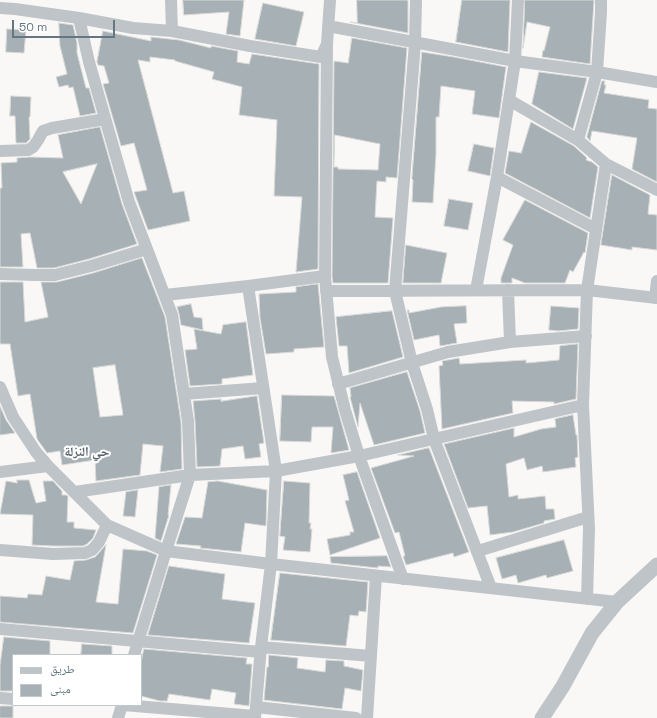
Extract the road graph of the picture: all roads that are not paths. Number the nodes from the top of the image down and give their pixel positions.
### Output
1 (171, 0) edge
2 (330, 0) edge
3 (416, 0) edge
4 (518, 0) edge
5 (601, 0) edge
6 (14, 4) edge
7 (0, 8) edge
8 (79, 18) junction
9 (328, 26) junction
10 (172, 31) junction
11 (415, 43) junction
12 (327, 44) junction
13 (516, 61) junction
14 (596, 72) junction
15 (657, 82) edge
16 (509, 100) junction
17 (105, 119) junction
18 (578, 140) junction
19 (0, 151) edge
20 (606, 164) junction
21 (497, 177) junction
22 (657, 190) edge
23 (596, 229) junction
24 (147, 249) junction
25 (0, 274) edge
26 (325, 276) junction
27 (657, 282) edge
28 (248, 286) junction
29 (476, 290) junction
30 (508, 290) junction
31 (587, 290) junction
32 (326, 291) junction
33 (395, 292) junction
34 (165, 294) junction
35 (656, 298) edge
36 (586, 336) junction
37 (510, 342) junction
38 (412, 363) junction
39 (338, 384) junction
40 (0, 387) edge
41 (263, 388) junction
42 (184, 394) junction
43 (584, 405) junction
44 (434, 439) junction
45 (359, 456) junction
46 (48, 466) junction
47 (276, 471) junction
48 (0, 472) edge
49 (190, 475) junction
50 (75, 492) junction
51 (588, 517) junction
52 (107, 525) junction
53 (0, 550) edge
54 (166, 551) junction
55 (478, 551) junction
56 (271, 564) junction
57 (657, 565) edge
58 (376, 576) junction
59 (404, 579) junction
60 (491, 588) junction
61 (587, 599) junction
62 (617, 602) junction
63 (0, 629) edge
64 (138, 642) junction
65 (261, 650) junction
66 (134, 654) edge
67 (371, 656) junction
68 (563, 686) junction
69 (0, 698) edge
70 (12, 699) edge
71 (122, 706) edge
72 (137, 706) edge
73 (255, 714) edge
74 (118, 718) edge
75 (356, 718) edge
76 (367, 718) edge
77 (542, 718) edge
78 (555, 718) edge

1 - 10 street
2 - 9 street
3 - 11 street
4 - 13 street
5 - 14 street
6 - 7 street
6 - 8 street
8 - 10 street
8 - 17 street
9 - 11 street
9 - 12 street
10 - 12 street
11 - 13 street
11 - 33 street
12 - 26 street
13 - 14 street
13 - 16 street
14 - 15 street
14 - 18 street
16 - 18 street
16 - 21 street
17 - 19 street
17 - 24 street
18 - 20 street
20 - 22 street
20 - 23 street
21 - 23 street
21 - 29 street
23 - 31 street
24 - 25 street
24 - 34 street
26 - 28 street
26 - 32 street
27 - 35 street
28 - 34 street
28 - 41 street
29 - 30 street
29 - 33 street
30 - 31 street
30 - 37 street
31 - 35 street
31 - 36 street
32 - 33 street
32 - 39 street
33 - 38 street
34 - 42 street
36 - 37 street
36 - 43 street
37 - 38 street
38 - 39 street
38 - 44 street
39 - 45 street
40 - 46 street
41 - 42 street
41 - 47 street
42 - 49 street
43 - 44 street
43 - 51 street
44 - 45 street
44 - 55 street
45 - 47 street
45 - 59 street
46 - 48 street
46 - 50 street
47 - 49 street
47 - 56 street
49 - 50 street
49 - 54 street
50 - 52 street
51 - 55 street
51 - 61 street
52 - 53 street
52 - 54 street
54 - 56 street
54 - 64 street
55 - 60 street
56 - 58 street
56 - 65 street
57 - 62 street
58 - 59 street
58 - 67 street
59 - 60 street
60 - 61 street
61 - 62 street
62 - 68 street
63 - 64 street
64 - 65 street
64 - 66 street
65 - 67 street
65 - 73 street
67 - 76 street
68 - 77 street
68 - 78 street
69 - 70 street
71 - 74 street
72 - 73 street
73 - 75 street

